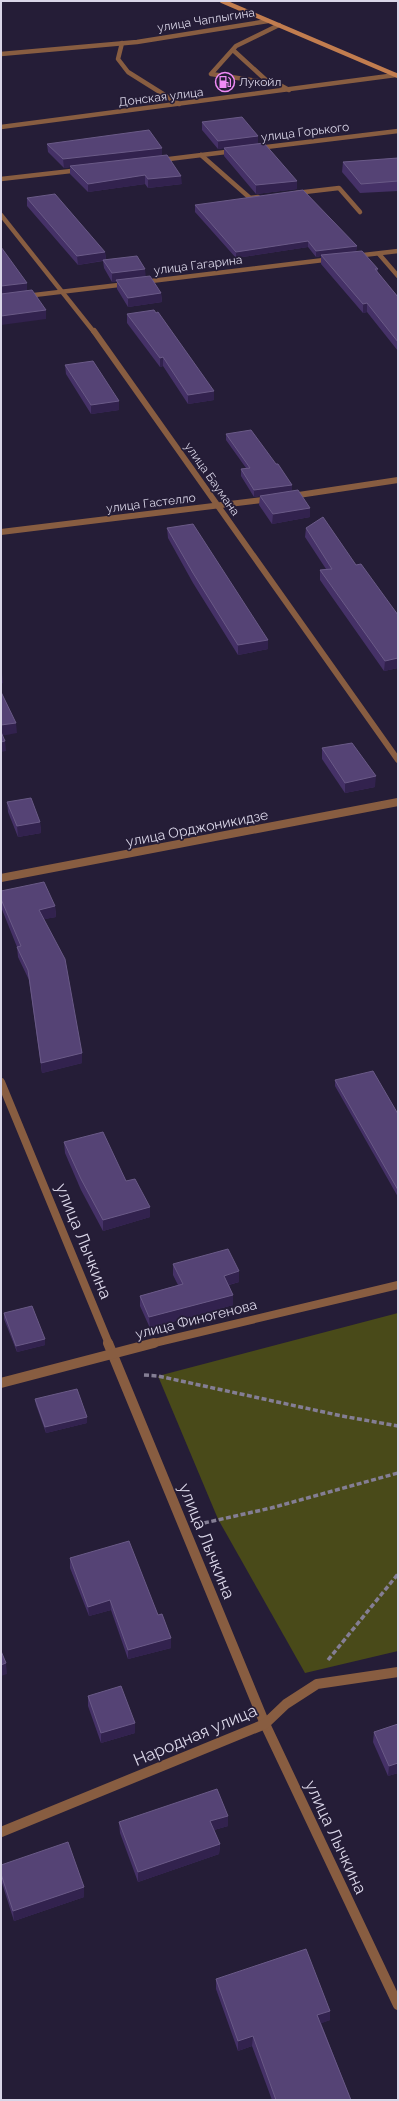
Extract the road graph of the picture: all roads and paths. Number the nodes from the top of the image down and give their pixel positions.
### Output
1 (222, 1) edge
2 (268, 20) junction
3 (279, 25) junction
4 (122, 43) junction
5 (233, 50) junction
6 (1, 54) edge
7 (397, 76) edge
8 (268, 82) junction
9 (289, 90) junction
10 (179, 104) junction
11 (1, 128) edge
12 (398, 131) edge
13 (248, 149) edge
14 (240, 150) edge
15 (201, 155) junction
16 (155, 161) edge
17 (86, 169) edge
18 (1, 180) edge
19 (287, 194) edge
20 (265, 196) edge
21 (360, 212) dead end
22 (1, 215) edge
23 (398, 251) edge
24 (380, 254) junction
25 (348, 257) edge
26 (341, 258) edge
27 (398, 276) edge
28 (138, 282) edge
29 (130, 283) edge
30 (60, 292) junction
31 (16, 297) edge
32 (398, 480) edge
33 (282, 498) edge
34 (274, 499) edge
35 (218, 506) junction
36 (1, 532) edge
37 (398, 760) edge
38 (398, 802) edge
39 (1, 878) edge
40 (1, 1082) edge
41 (398, 1284) edge
42 (112, 1353) junction
43 (121, 1375) junction
44 (1, 1383) edge
45 (398, 1426) edge
46 (398, 1473) edge
47 (185, 1529) junction
48 (398, 1574) edge
49 (398, 1672) edge
50 (317, 1684) junction
51 (265, 1724) junction
52 (1, 1832) edge
53 (398, 2006) edge

1 - 2 main road, улица Чаплыгина
2 - 3 main road
2 - 4 street, улица Чаплыгина
3 - 5 street
3 - 7 main road
4 - 6 street, улица Чаплыгина
4 - 10 street
5 - 8 street
5 - 8 street
7 - 9 street, Донская улица
8 - 9 street
9 - 10 street, Донская улица
10 - 11 street, Донская улица
12 - 13 street, улица Горького
14 - 15 street
15 - 16 street
15 - 20 street
17 - 18 street
19 - 21 street
22 - 30 street, улица Баумана
23 - 24 street
24 - 25 street
24 - 27 street
26 - 28 street, улица Гагарина
29 - 30 street
30 - 31 street
30 - 35 street, улица Баумана
32 - 33 street
34 - 35 street, улица Гастелло
35 - 36 street, улица Гастелло
35 - 37 street, улица Баумана
38 - 39 street, улица Орджоникидзе
40 - 42 street, улица Лычкина
41 - 42 street, улица Финогенова
42 - 43 street, улица Лычкина
42 - 44 street, улица Финогенова
43 - 45 path
43 - 47 street, улица Лычкина
46 - 47 path
47 - 51 street, улица Лычкина
48 - 50 path
49 - 50 street, Народная улица
50 - 51 street, Народная улица
51 - 52 street, Народная улица
51 - 53 street, улица Лычкина

